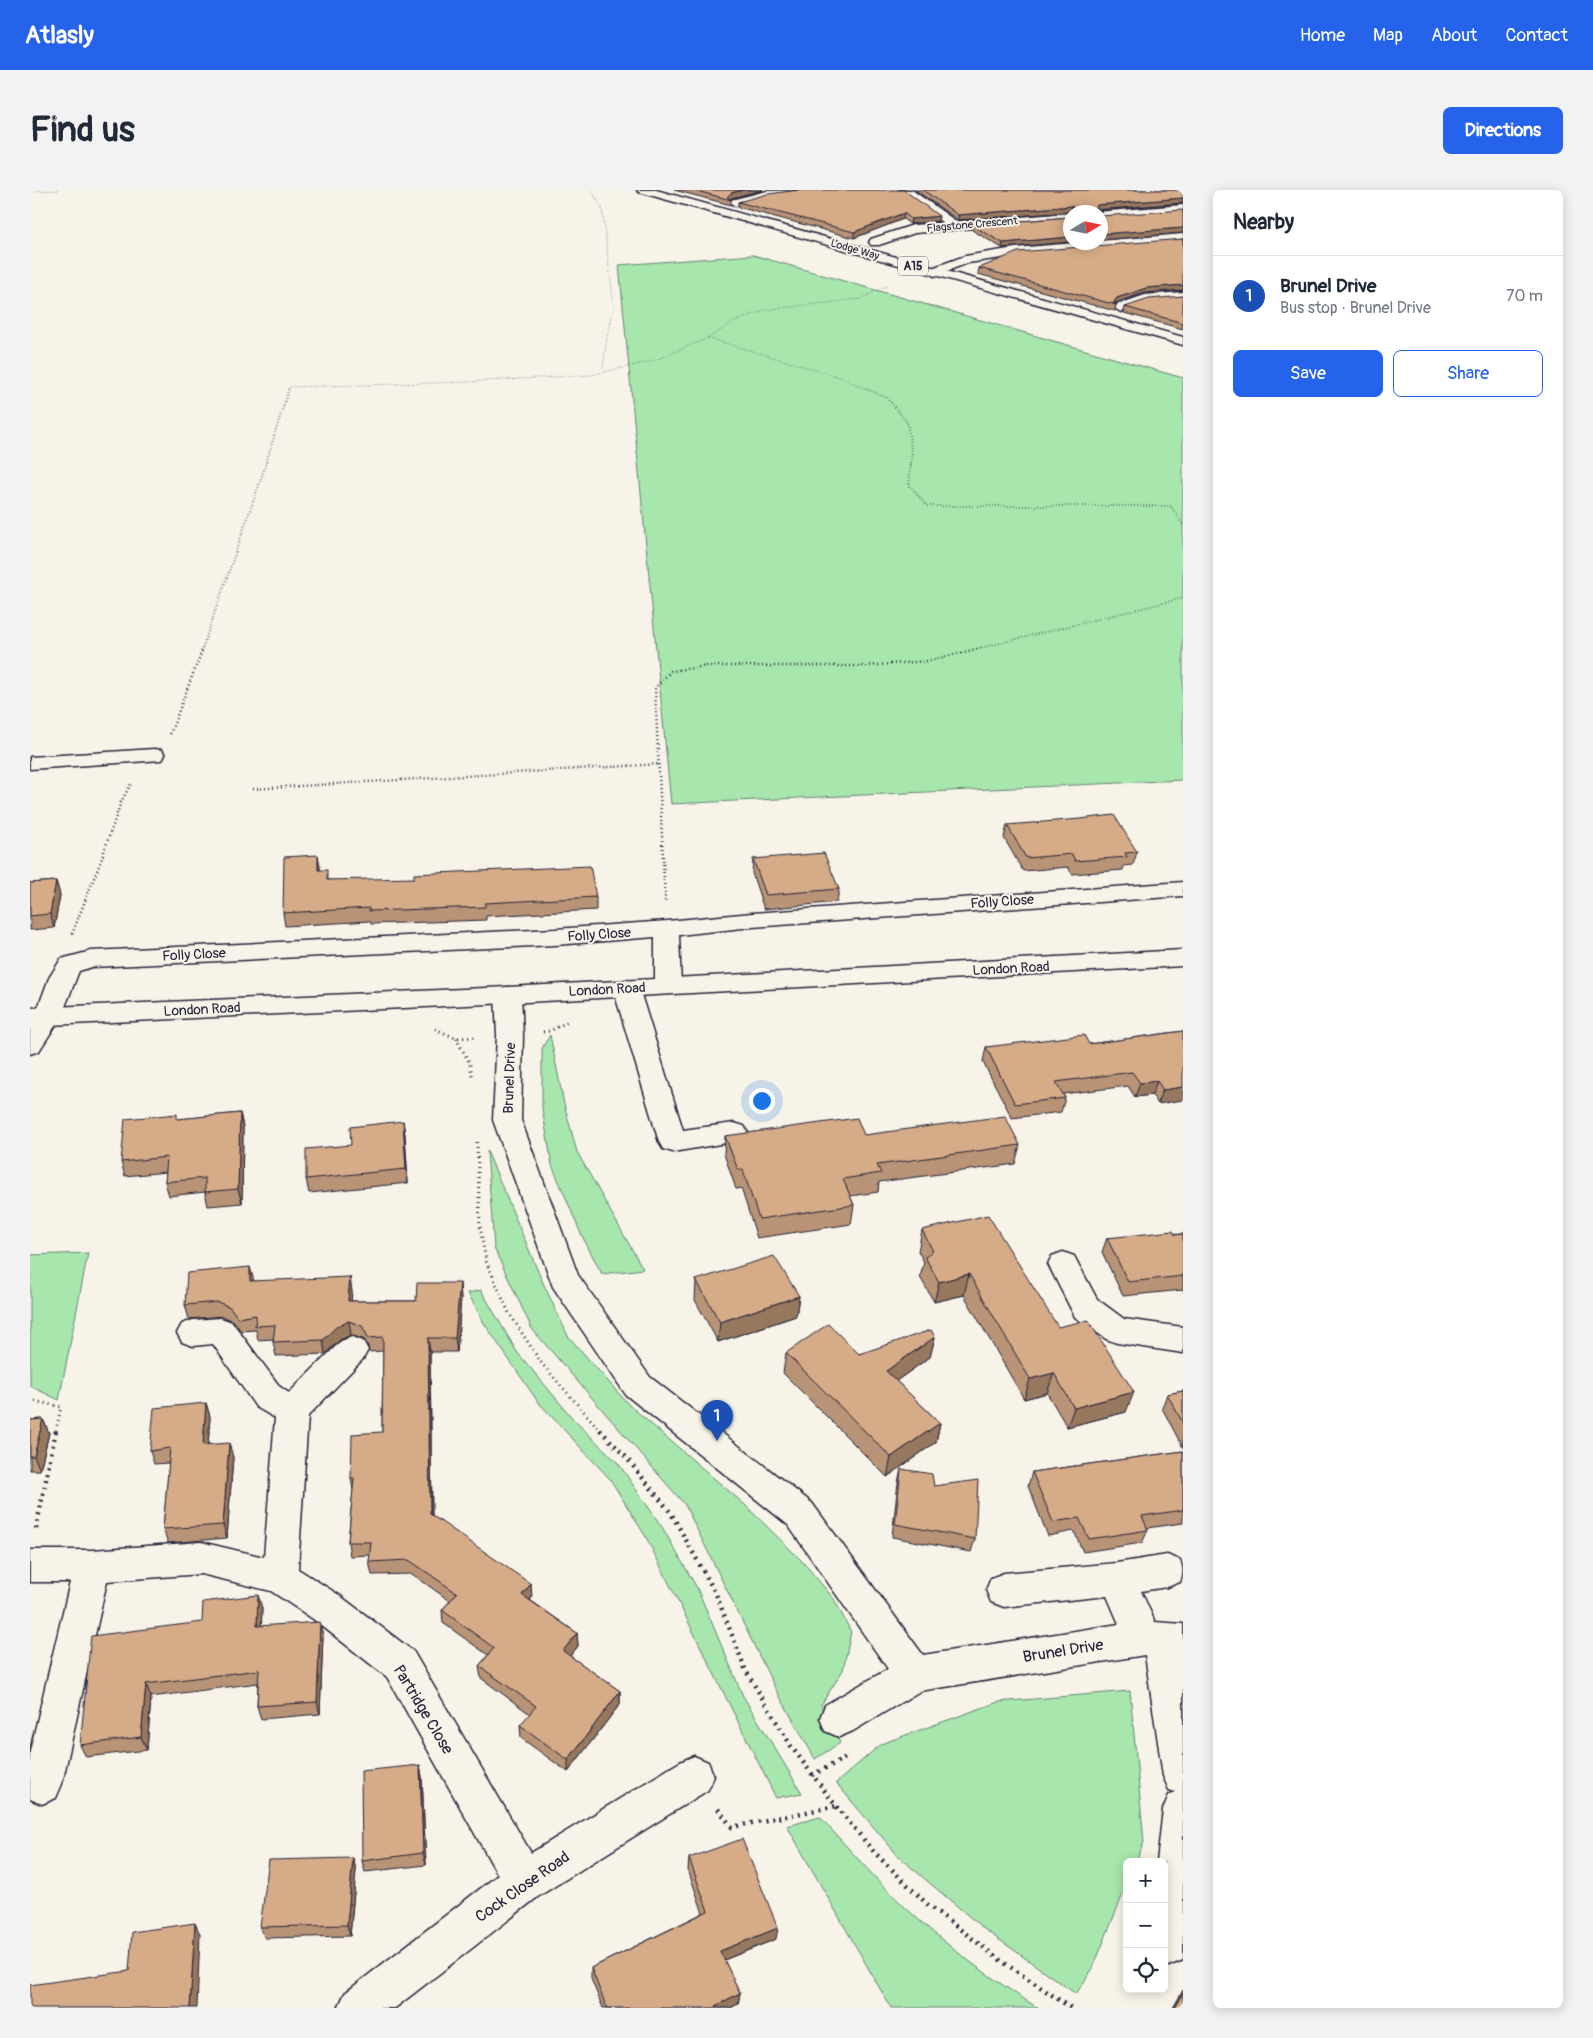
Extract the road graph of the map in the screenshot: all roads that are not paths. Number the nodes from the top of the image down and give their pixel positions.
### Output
1 (643, 190) edge
2 (800, 190) edge
3 (904, 190) edge
4 (734, 202) edge
5 (1183, 209) edge
6 (1108, 214) edge
7 (1063, 217) edge
8 (952, 225) junction
9 (1183, 238) edge
10 (875, 242) dead end
11 (934, 272) junction
12 (1183, 296) edge
13 (1121, 308) edge
14 (1183, 341) edge
15 (154, 755) road end
16 (30, 763) edge
17 (1183, 888) edge
18 (667, 929) junction
19 (1183, 958) edge
20 (668, 986) junction
21 (626, 988) junction
22 (508, 995) junction
23 (39, 1017) edge
24 (30, 1045) edge
25 (734, 1133) edge
26 (1063, 1264) dead end
27 (193, 1334) dead end
28 (1183, 1340) edge
29 (352, 1350) dead end
30 (292, 1410) junction
31 (33, 1549) edge
32 (92, 1566) junction
33 (1166, 1571) dead end
34 (280, 1577) junction
35 (1117, 1579) junction
36 (1004, 1590) dead end
37 (1163, 1639) edge
38 (914, 1674) junction
39 (839, 1718) dead end
40 (694, 1776) road end
41 (1183, 1776) edge
42 (42, 1784) dead end
43 (1183, 1809) edge
44 (524, 1880) junction
45 (1168, 1945) dead end
46 (360, 2008) edge

1 - 11 street, Lodge Way / A15
2 - 4 street
3 - 8 street
5 - 6 street
7 - 8 street, Flagstone Crescent
8 - 10 street, Flagstone Crescent
9 - 11 street
11 - 14 street, Lodge Way / A15
12 - 13 street
15 - 16 street
17 - 18 street, Folly Close
18 - 20 street
18 - 23 street, Folly Close
19 - 20 street, London Road
20 - 21 street, London Road
21 - 22 street, London Road
21 - 25 street
22 - 23 street, London Road
22 - 38 street, Brunel Drive
23 - 24 street
26 - 28 street
27 - 30 street
29 - 30 street
30 - 34 street
31 - 32 street, Partridge Close
32 - 34 street, Partridge Close
32 - 42 street
33 - 35 street
34 - 44 street, Partridge Close
35 - 36 street
35 - 37 street
37 - 38 street, Brunel Drive
37 - 41 street
38 - 39 street, Brunel Drive
40 - 44 street, Cock Close Road
43 - 45 street
44 - 46 street, Cock Close Road

